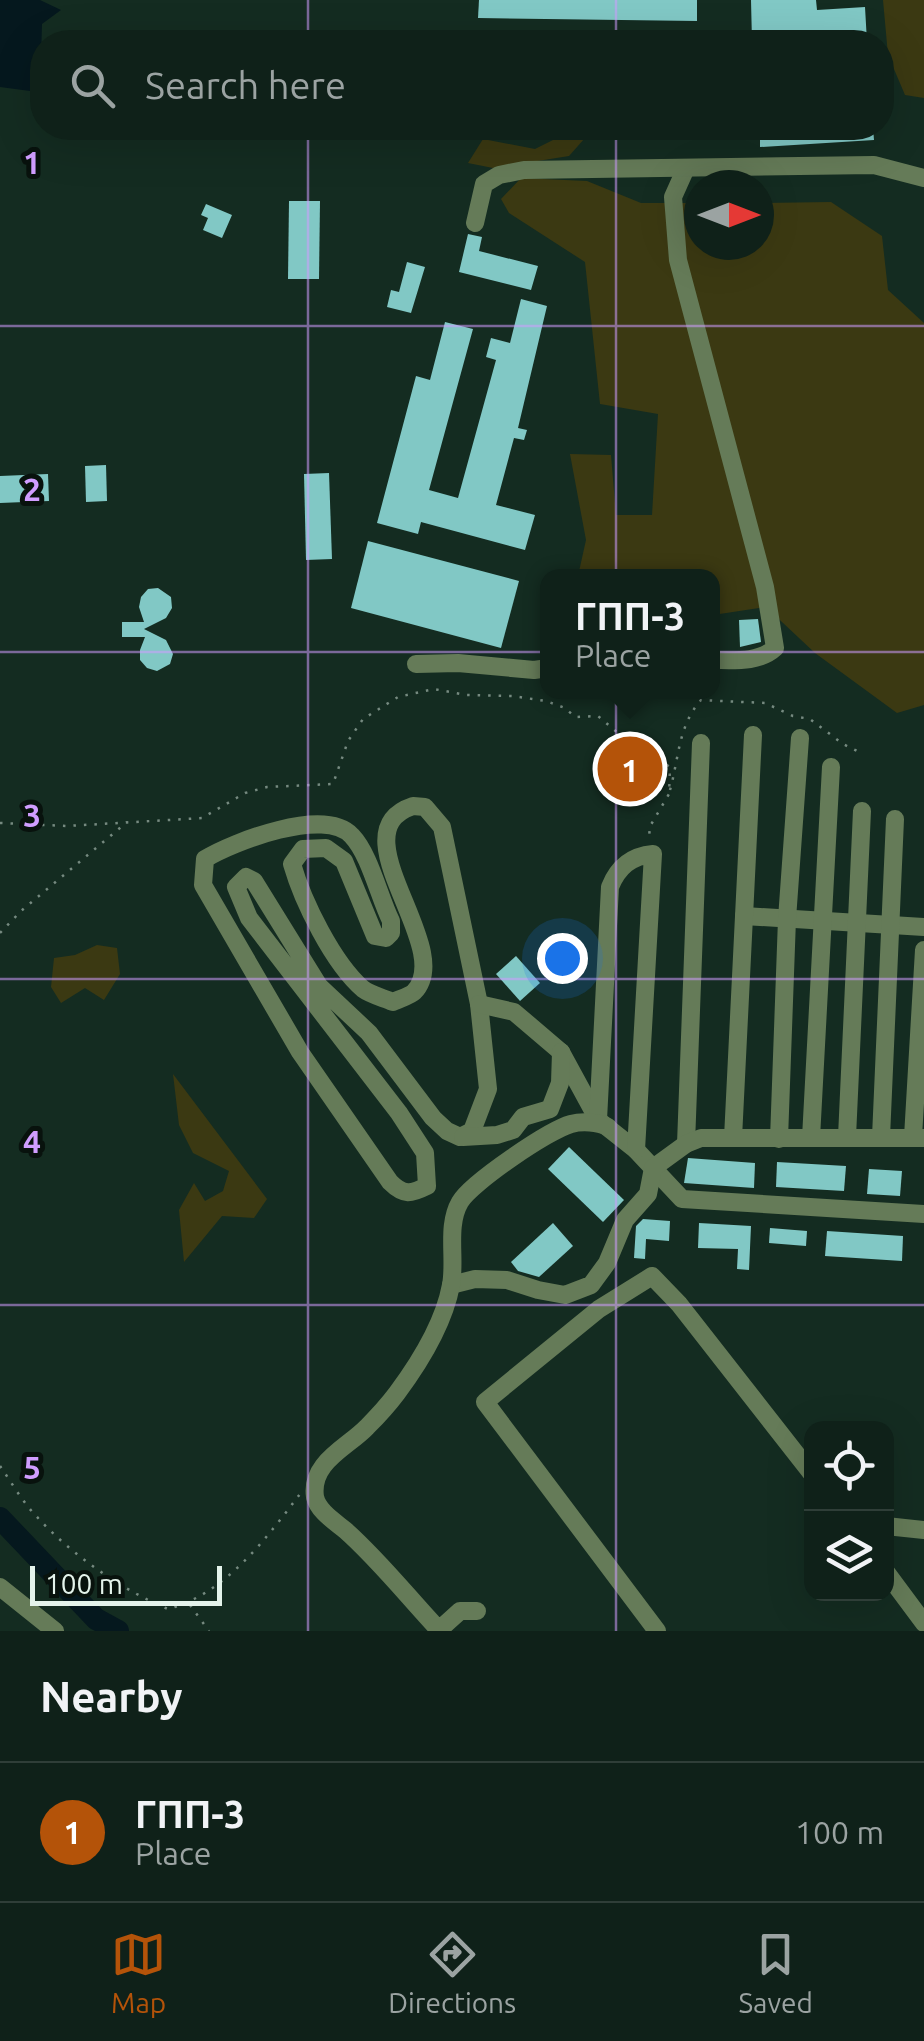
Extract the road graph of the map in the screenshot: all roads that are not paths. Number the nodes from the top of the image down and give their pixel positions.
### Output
1 (686, 168) junction
2 (924, 178) edge
3 (475, 223) dead end
4 (720, 660) edge
5 (416, 664) dead end
6 (540, 669) edge
7 (753, 735) dead end
8 (800, 738) dead end
9 (700, 743) dead end
10 (831, 767) dead end
11 (862, 811) dead end
12 (895, 819) dead end
13 (744, 916) junction
14 (787, 919) junction
15 (823, 922) junction
16 (855, 922) junction
17 (893, 926) junction
18 (924, 927) edge
19 (924, 950) edge
20 (479, 1004) junction
21 (561, 1052) junction
22 (603, 1123) junction
23 (460, 1137) junction
24 (733, 1138) junction
25 (779, 1138) junction
26 (811, 1138) junction
27 (848, 1138) junction
28 (881, 1138) junction
29 (918, 1138) edge
30 (686, 1144) junction
31 (636, 1150) junction
32 (653, 1168) junction
33 (924, 1214) edge
34 (451, 1285) junction
35 (804, 1464) edge
36 (894, 1527) edge
37 (924, 1530) edge
38 (894, 1583) edge
39 (0, 1587) edge
40 (477, 1610) dead end
41 (924, 1623) edge
42 (55, 1631) edge
43 (657, 1631) edge

1 - 2 street
1 - 3 street
1 - 4 street
5 - 6 street
7 - 13 street
8 - 14 street
9 - 30 street
10 - 15 street
11 - 16 street
12 - 17 street
13 - 14 street
13 - 24 street
14 - 15 street
14 - 25 street
15 - 16 street
15 - 26 street
16 - 17 street
16 - 27 street
17 - 18 street
17 - 28 street
19 - 29 street
20 - 21 street
20 - 23 street
20 - 23 street
21 - 22 street
21 - 23 street
22 - 31 street
22 - 31 street
22 - 34 street
24 - 25 street
24 - 30 street
25 - 26 street
26 - 27 street
27 - 28 street
28 - 29 street
30 - 32 street
31 - 32 street
32 - 33 street
32 - 34 street
34 - 40 street
35 - 43 street
36 - 37 street
38 - 41 street
39 - 42 street

